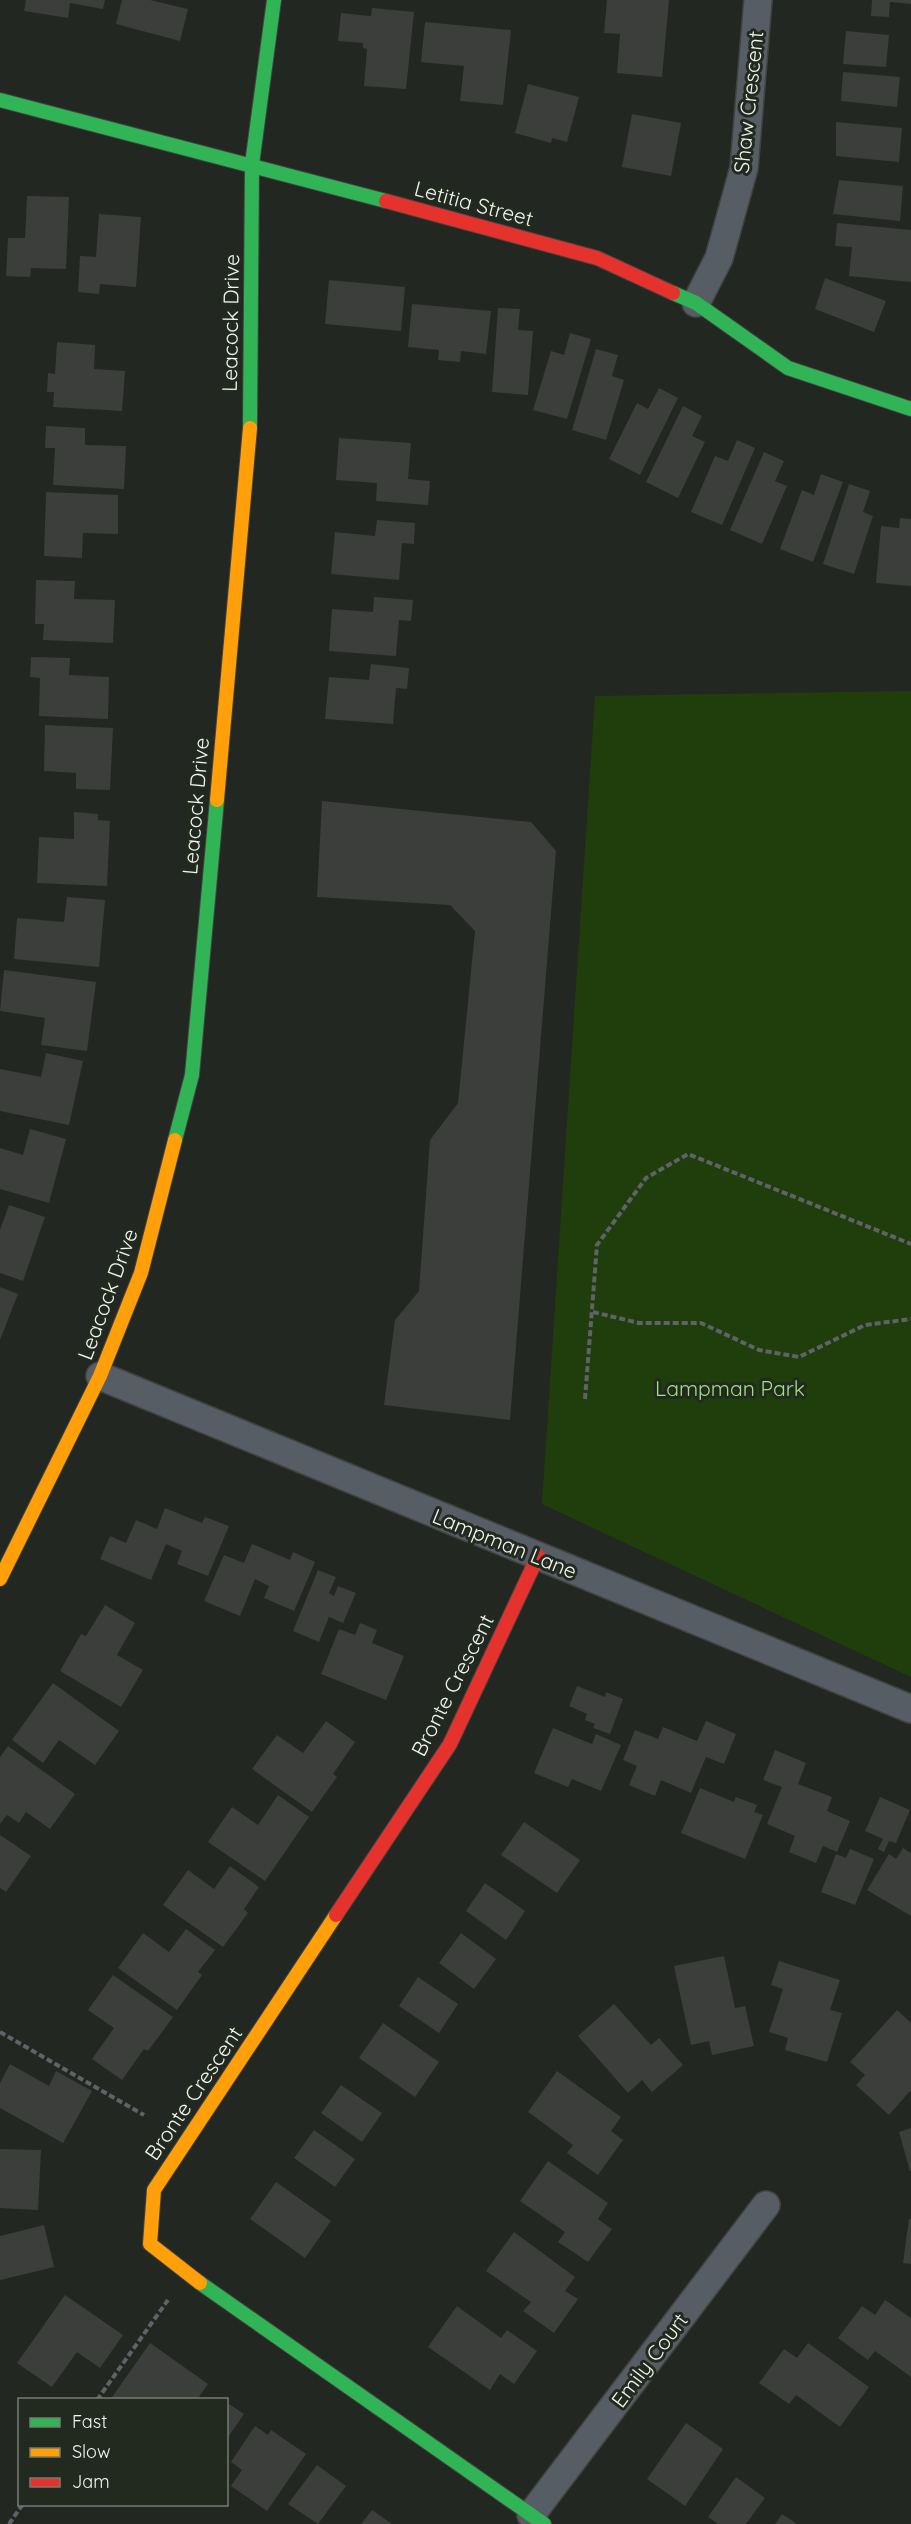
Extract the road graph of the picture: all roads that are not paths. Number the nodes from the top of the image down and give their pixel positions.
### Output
1 (274, 0) edge
2 (758, 0) edge
3 (0, 100) edge
4 (252, 164) junction
5 (696, 303) junction
6 (911, 408) edge
7 (100, 1376) junction
8 (538, 1556) junction
9 (0, 1579) edge
10 (911, 1709) edge
11 (766, 2205) dead end
12 (537, 2519) edge

1 - 4 street, Leacock Drive
2 - 5 street, Shaw Crescent
3 - 4 street, Letitia Street
4 - 5 street, Letitia Street
4 - 7 street, Leacock Drive
5 - 6 street, Letitia Street
7 - 8 street, Lampman Lane
7 - 9 street, Leacock Drive
8 - 10 street, Lampman Lane
8 - 12 street, Bronte Crescent
11 - 12 street, Emily Court

